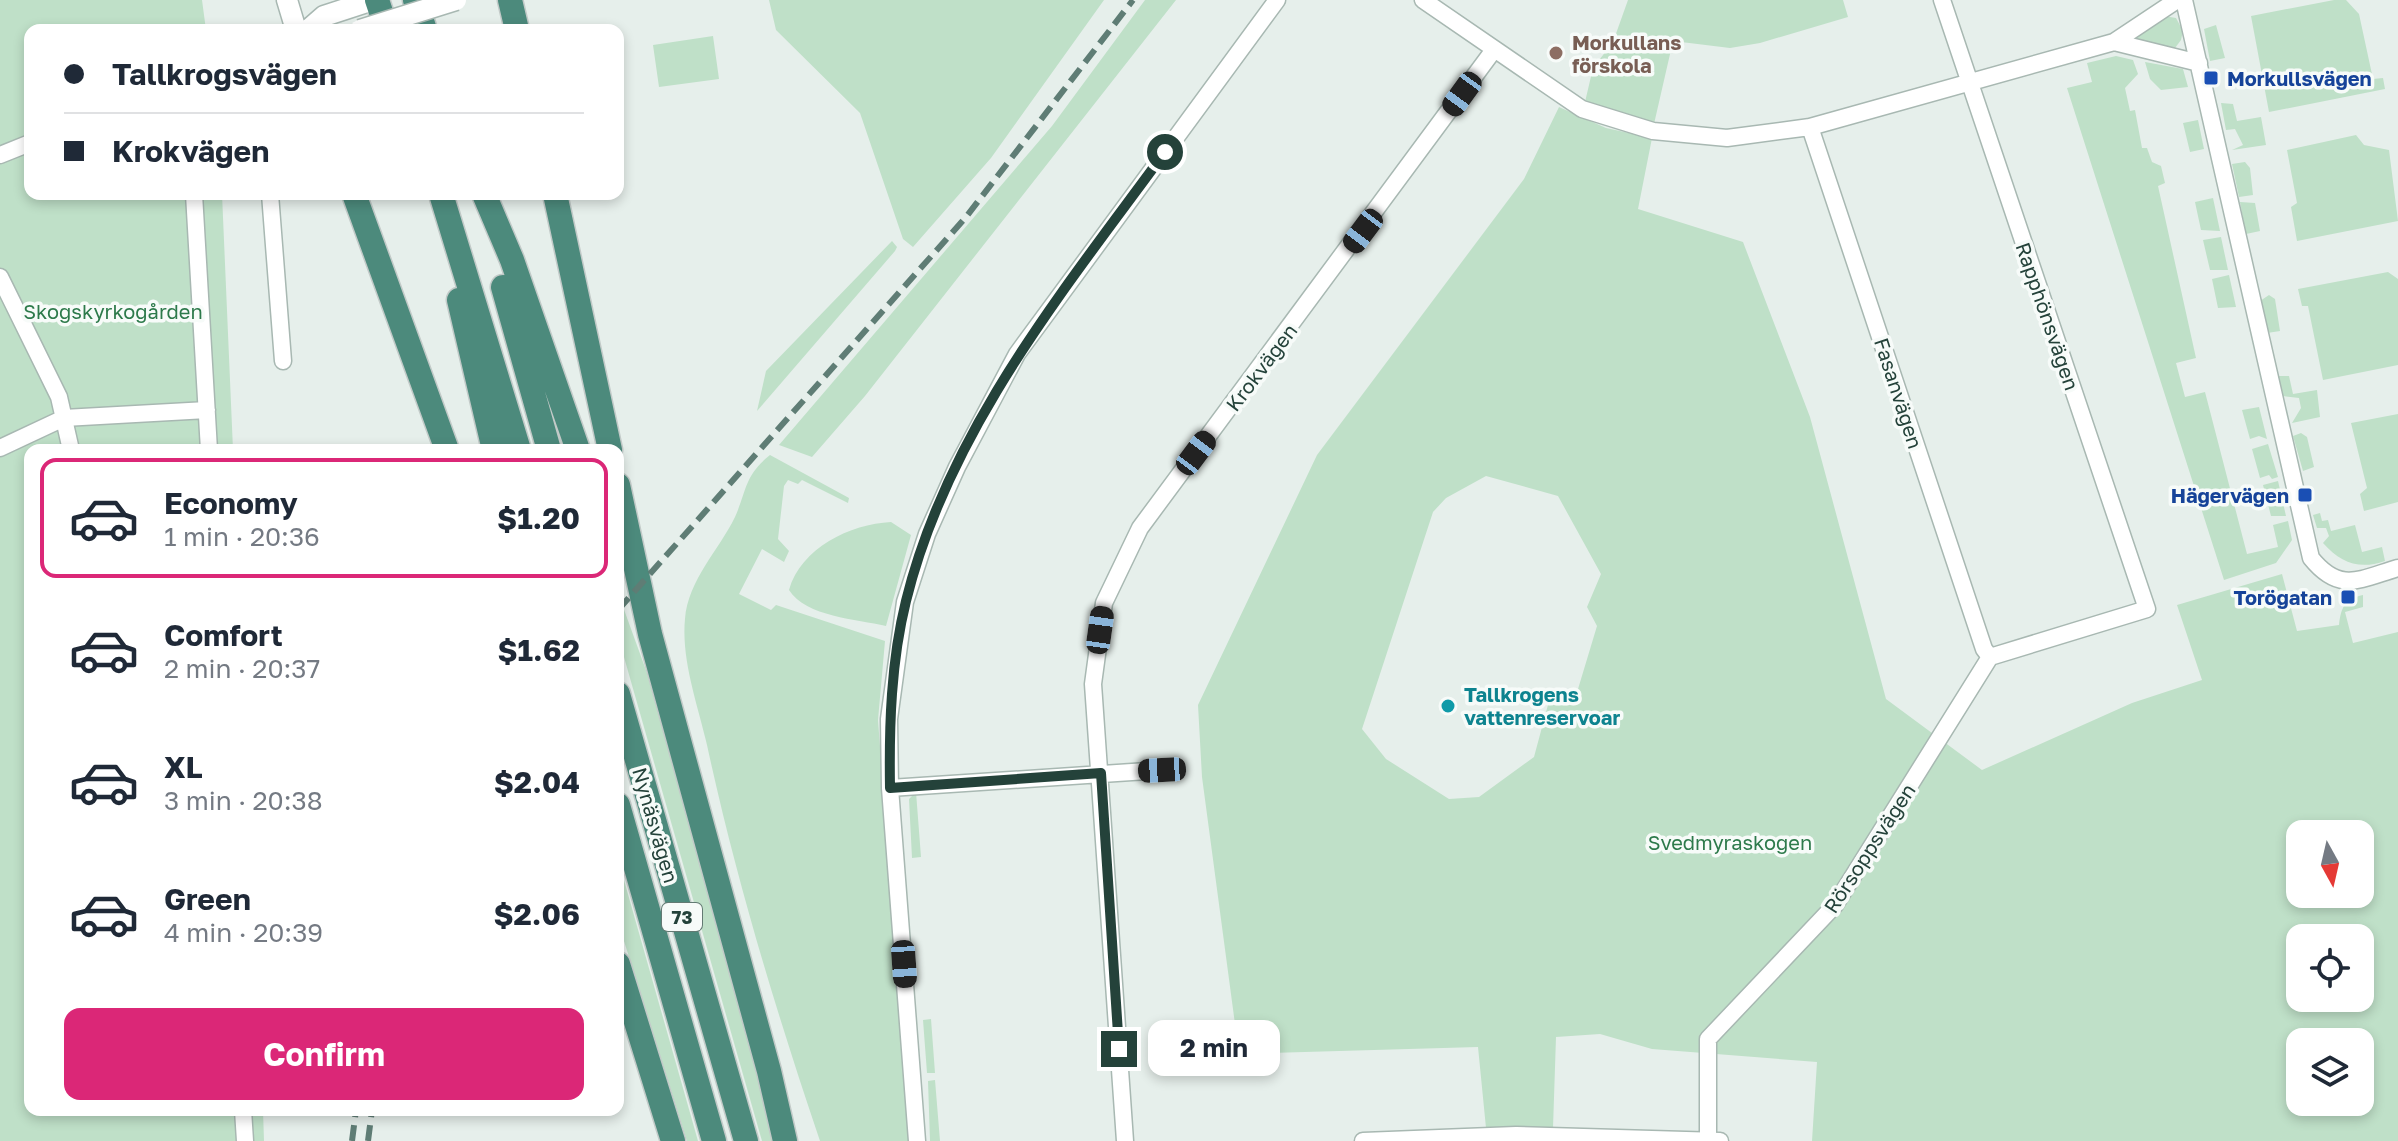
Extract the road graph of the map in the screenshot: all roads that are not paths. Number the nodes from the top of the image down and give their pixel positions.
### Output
1 (287, 0) edge
2 (375, 0) edge
3 (415, 0) edge
4 (456, 0) edge
5 (510, 0) edge
6 (1277, 0) edge
7 (1423, 0) edge
8 (1942, 0) edge
9 (2177, 0) edge
10 (2184, 0) edge
11 (316, 23) edge
12 (294, 24) edge
13 (379, 24) edge
14 (385, 24) edge
15 (423, 24) edge
16 (516, 24) edge
17 (2114, 42) junction
18 (1493, 51) junction
19 (2199, 63) junction
20 (1970, 84) junction
21 (1810, 127) junction
22 (24, 145) edge
23 (0, 155) edge
24 (194, 200) edge
25 (270, 200) edge
26 (356, 200) edge
27 (431, 200) edge
28 (443, 200) edge
29 (478, 200) edge
30 (487, 200) edge
31 (556, 200) edge
32 (0, 277) edge
33 (283, 361) dead end
34 (207, 410) junction
35 (64, 418) junction
36 (70, 444) edge
37 (209, 444) edge
38 (445, 444) edge
39 (493, 444) edge
40 (517, 444) edge
41 (547, 444) edge
42 (576, 444) edge
43 (609, 444) edge
44 (0, 448) edge
45 (624, 512) edge
46 (2398, 568) edge
47 (624, 576) edge
48 (1990, 657) junction
49 (662, 681) junction
50 (624, 715) edge
51 (1162, 770) dead end
52 (1101, 773) junction
53 (890, 788) junction
54 (624, 826) edge
55 (624, 985) edge
56 (638, 1033) junction
57 (769, 1071) junction
58 (243, 1116) edge
59 (1516, 1138) edge
60 (1714, 1140) edge
61 (245, 1141) edge
62 (658, 1141) edge
63 (673, 1141) edge
64 (714, 1141) edge
65 (746, 1141) edge
66 (785, 1141) edge
67 (795, 1141) edge
68 (917, 1141) edge
69 (1125, 1141) edge
70 (1363, 1141) edge

1 - 12 street
2 - 11 street
2 - 14 highway
3 - 15 highway
4 - 13 street, bridge
5 - 16 highway
6 - 53 street
7 - 18 street
8 - 20 street, Rapphönsvägen
9 - 17 street
10 - 19 street
17 - 19 street
17 - 20 street
18 - 21 street
18 - 52 street, Krokvägen
19 - 46 street
20 - 21 street
20 - 48 street, Rapphönsvägen
21 - 48 street, Fasanvägen
22 - 23 street
24 - 34 street
25 - 33 street
26 - 38 highway
27 - 39 highway
28 - 40 highway
29 - 41 highway
30 - 42 highway
31 - 43 highway
32 - 35 street
34 - 35 street
34 - 37 street
35 - 36 street
35 - 44 street
45 - 49 highway
47 - 49 highway
48 - 60 street, Rörsoppsvägen
49 - 57 highway
50 - 65 highway, Nynäsvägen / 73
51 - 52 street
52 - 53 street
52 - 69 street, Krokvägen
53 - 68 street
54 - 64 highway, Nynäsvägen / 73
55 - 56 highway
56 - 62 highway
56 - 63 highway
57 - 66 highway
57 - 67 highway
58 - 61 street
59 - 60 street
59 - 70 street

